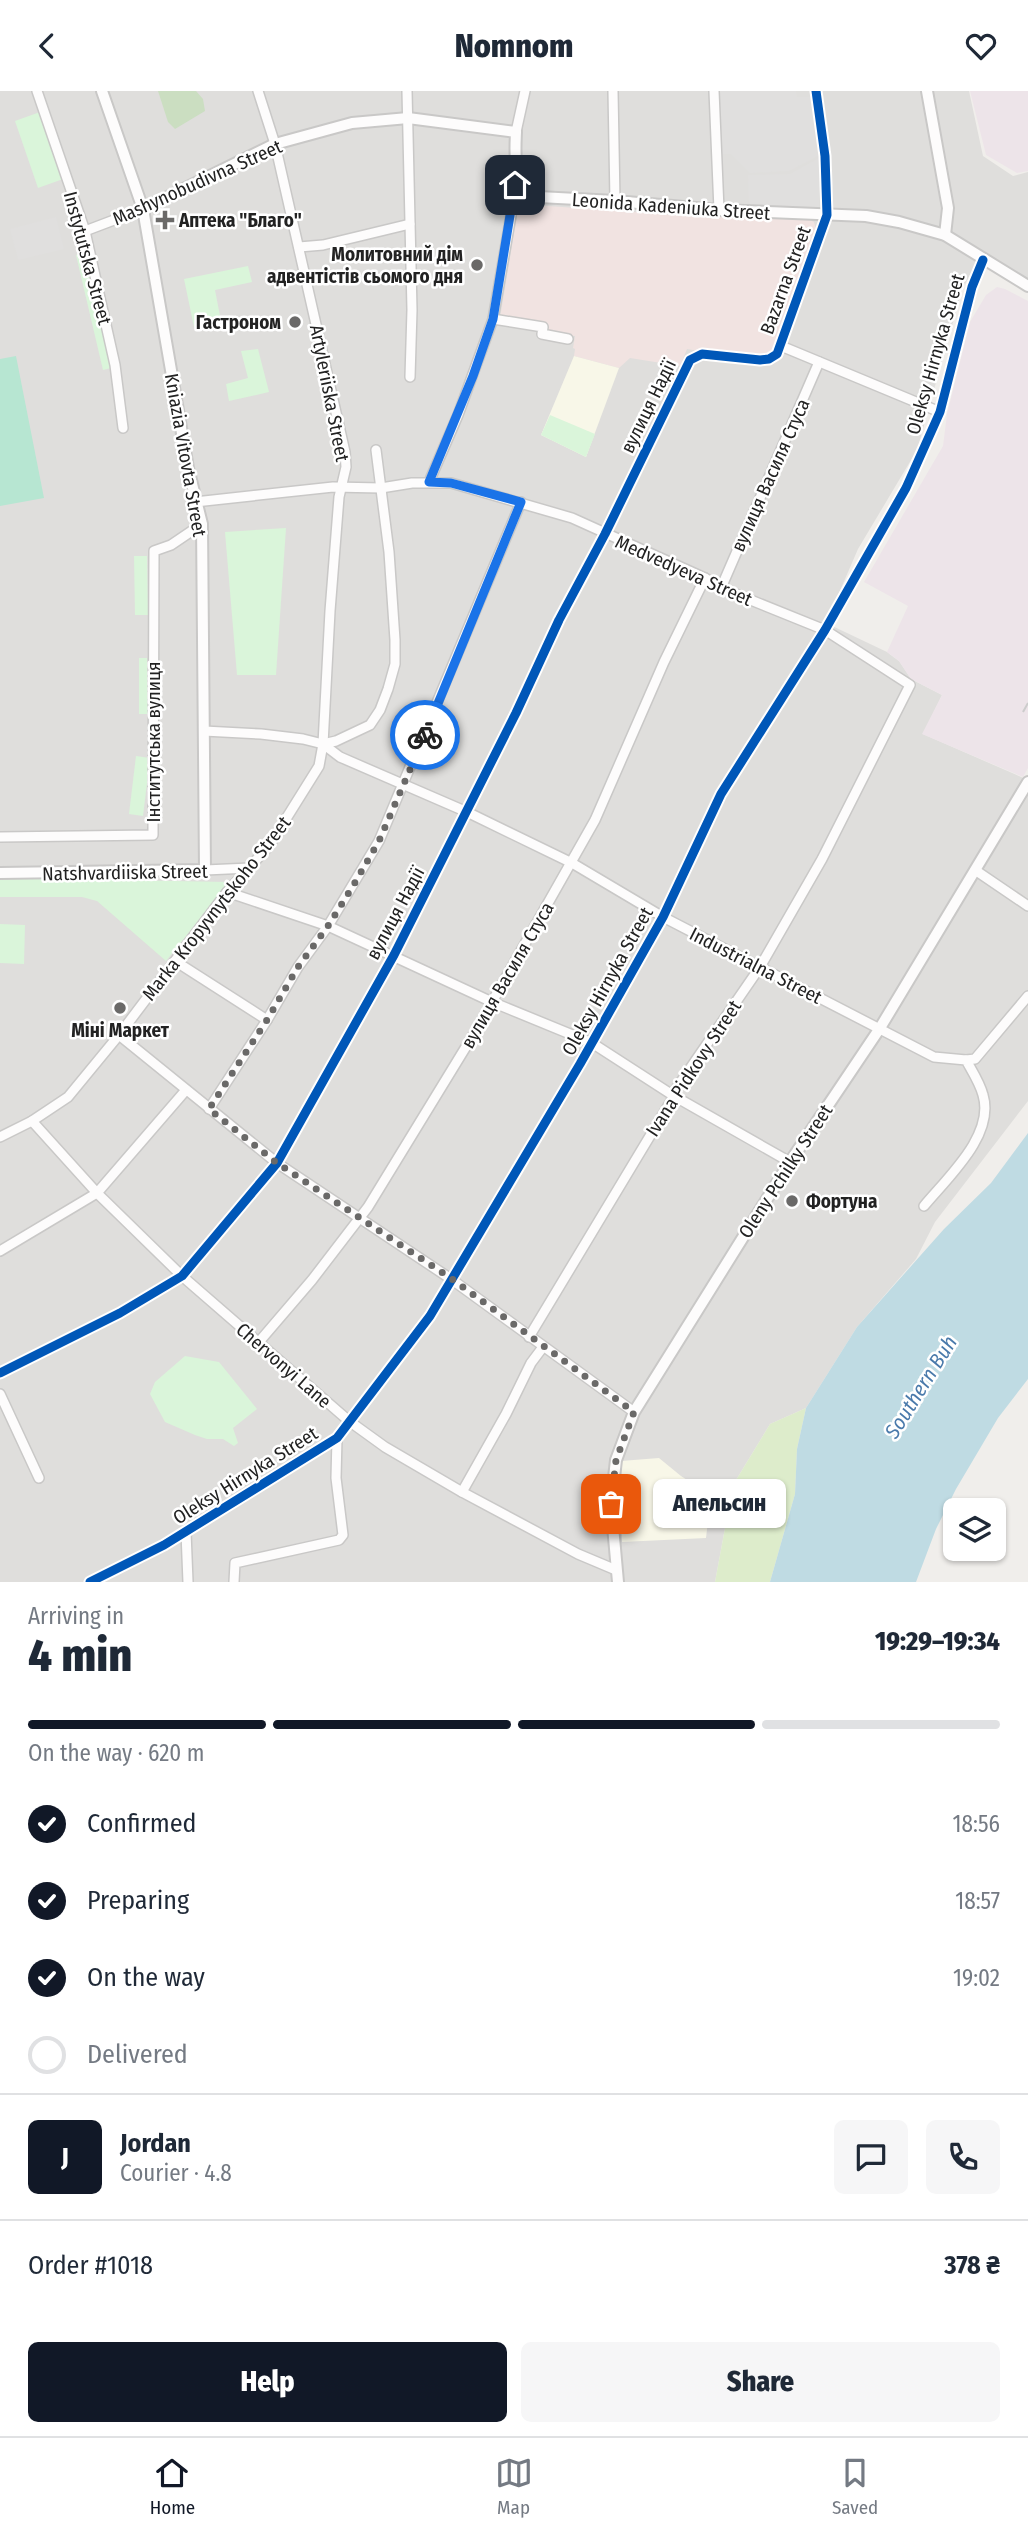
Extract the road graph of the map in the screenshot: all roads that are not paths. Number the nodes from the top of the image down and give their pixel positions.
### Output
1 (37, 91) edge
2 (102, 91) edge
3 (258, 91) edge
4 (407, 91) edge
5 (525, 91) edge
6 (613, 91) edge
7 (714, 91) edge
8 (816, 91) edge
9 (927, 91) edge
10 (408, 118) junction
11 (516, 132) junction
12 (275, 144) junction
13 (518, 176) junction
14 (615, 201) junction
15 (143, 209) junction
16 (719, 210) junction
17 (827, 215) junction
18 (410, 224) junction
19 (85, 231) junction
20 (945, 235) junction
21 (299, 247) junction
22 (983, 260) junction
23 (1028, 286) edge
24 (493, 319) junction
25 (568, 339) dead end
26 (781, 346) junction
27 (693, 357) joint
28 (819, 362) junction
29 (410, 377) dead end
30 (940, 412) junction
31 (123, 428) dead end
32 (376, 450) dead end
33 (429, 482) junction
34 (341, 486) junction
35 (381, 488) junction
36 (195, 502) junction
37 (521, 502) junction
38 (202, 524) junction
39 (605, 534) junction
40 (705, 577) junction
41 (721, 588) junction
42 (825, 630) junction
43 (909, 685) joint
44 (204, 731) junction
45 (323, 744) junction
46 (1028, 782) edge
47 (403, 786) junction
48 (467, 813) junction
49 (0, 837) edge
50 (572, 863) junction
51 (250, 868) junction
52 (205, 870) junction
53 (975, 870) junction
54 (0, 873) edge
55 (227, 892) junction
56 (1028, 906) edge
57 (663, 917) junction
58 (328, 926) junction
59 (394, 955) junction
60 (175, 961) junction
61 (760, 967) junction
62 (1028, 996) edge
63 (492, 1002) junction
64 (267, 1020) junction
65 (880, 1028) junction
66 (119, 1035) junction
67 (592, 1043) junction
68 (966, 1060) junction
69 (186, 1090) junction
70 (674, 1096) junction
71 (209, 1109) junction
72 (32, 1121) junction
73 (0, 1137) edge
74 (790, 1162) junction
75 (277, 1163) junction
76 (97, 1193) junction
77 (924, 1206) dead end
78 (359, 1219) junction
79 (0, 1251) edge
80 (182, 1276) junction
81 (452, 1279) junction
82 (530, 1337) junction
83 (258, 1343) junction
84 (543, 1347) junction
85 (0, 1373) edge
86 (0, 1394) edge
87 (634, 1412) junction
88 (349, 1421) junction
89 (337, 1438) junction
90 (39, 1478) dead end
91 (462, 1492) junction
92 (186, 1532) junction
93 (616, 1570) junction
94 (90, 1582) edge
95 (188, 1582) edge
96 (234, 1582) edge
97 (618, 1582) edge

1 - 19 street, Instytutska Street
2 - 15 street, Kniazia Vitovta Street
3 - 12 street, Artyleriiska Street
4 - 10 street
5 - 11 street
6 - 14 street
7 - 16 street
8 - 17 street
9 - 20 street
10 - 11 street, Mashynobudivna Street
10 - 12 street, Mashynobudivna Street
10 - 18 street
11 - 13 street
12 - 15 street, Mashynobudivna Street
12 - 21 street, Artyleriiska Street
13 - 14 street, Leonida Kadeniuka Street
13 - 24 street
14 - 16 street, Leonida Kadeniuka Street
15 - 19 street, Mashynobudivna Street
15 - 36 street, Kniazia Vitovta Street
16 - 17 street, Leonida Kadeniuka Street
17 - 20 street, Leonida Kadeniuka Street
17 - 26 street, Bazarna Street
18 - 21 street
18 - 29 street
19 - 31 street, Instytutska Street
20 - 22 street, Leonida Kadeniuka Street
21 - 34 street, Artyleriiska Street
22 - 23 street, Leonida Kadeniuka Street
22 - 30 street, Oleksy Hirnyka Street
24 - 25 street
24 - 33 street
26 - 27 street, Bazarna Street
26 - 28 street
27 - 39 street, вулиця Надії
28 - 30 street
28 - 41 street, вулиця Василя Стуса
30 - 42 street, Oleksy Hirnyka Street
32 - 35 street
33 - 35 street, Medvedyeva Street
33 - 37 street, Medvedyeva Street
34 - 35 street, Medvedyeva Street
34 - 36 street, Medvedyeva Street
34 - 45 street, Artyleriiska Street
35 - 45 street
36 - 38 street, Kniazia Vitovta Street
37 - 39 street, Medvedyeva Street
37 - 47 street
38 - 44 street, Kniazia Vitovta Street
38 - 49 street, Інститутська вулиця
39 - 40 street, Medvedyeva Street
39 - 48 street, вулиця Надії
40 - 41 street, Medvedyeva Street
40 - 50 street, вулиця Василя Стуса
41 - 42 street, Medvedyeva Street
42 - 43 street, Medvedyeva Street
42 - 57 street, Oleksy Hirnyka Street
43 - 61 street, Ivana Pidkovy Street
44 - 45 street
44 - 52 street, Kniazia Vitovta Street
45 - 47 street, Industrialna Street
45 - 51 street, Marka Kropyvnytskoho Street
46 - 53 street, Oleny Pchilky Street
47 - 48 street, Industrialna Street
47 - 58 street
48 - 50 street, Industrialna Street
48 - 59 street, вулиця Надії
50 - 57 street, Industrialna Street
50 - 63 street, вулиця Василя Стуса
51 - 52 street, Natshvardiiska Street
51 - 55 street, Marka Kropyvnytskoho Street
52 - 54 street, Natshvardiiska Street
53 - 56 street
53 - 65 street, Oleny Pchilky Street
55 - 58 street
55 - 60 street, Marka Kropyvnytskoho Street
57 - 61 street, Industrialna Street
57 - 67 street, Oleksy Hirnyka Street
58 - 59 street
58 - 64 street
59 - 63 street
59 - 75 street, вулиця Надії
60 - 64 street
60 - 66 street, Marka Kropyvnytskoho Street
61 - 65 street, Industrialna Street
61 - 70 street, Ivana Pidkovy Street
62 - 68 street
63 - 67 street
63 - 78 street, вулиця Василя Стуса
64 - 71 street
65 - 68 street, Industrialna Street
65 - 74 street, Oleny Pchilky Street
66 - 69 street
66 - 72 street, Marka Kropyvnytskoho Street
67 - 70 street
67 - 81 street, Oleksy Hirnyka Street
68 - 77 street
69 - 71 street
69 - 76 street
70 - 74 street
70 - 82 street, Ivana Pidkovy Street
71 - 75 street
72 - 73 street, Marka Kropyvnytskoho Street
72 - 76 street, Chervonyi Lane
74 - 87 street, Oleny Pchilky Street
75 - 78 street
75 - 80 street, вулиця Надії
76 - 79 street
76 - 80 street, Chervonyi Lane
78 - 81 street
78 - 83 street, вулиця Василя Стуса
80 - 83 street, Chervonyi Lane
80 - 85 street, вулиця Надії
81 - 82 street
81 - 88 street, Oleksy Hirnyka Street
82 - 84 street
83 - 88 street, Chervonyi Lane
84 - 87 street
84 - 91 street
86 - 90 street
87 - 93 street, Oleny Pchilky Street
88 - 89 street, Oleksy Hirnyka Street
88 - 91 street, Chervonyi Lane
89 - 92 street, Oleksy Hirnyka Street
89 - 96 street
91 - 93 street, Chervonyi Lane
92 - 94 street, Oleksy Hirnyka Street
92 - 95 street, Oleksy Hirnyka Street
93 - 97 street, Oleny Pchilky Street

